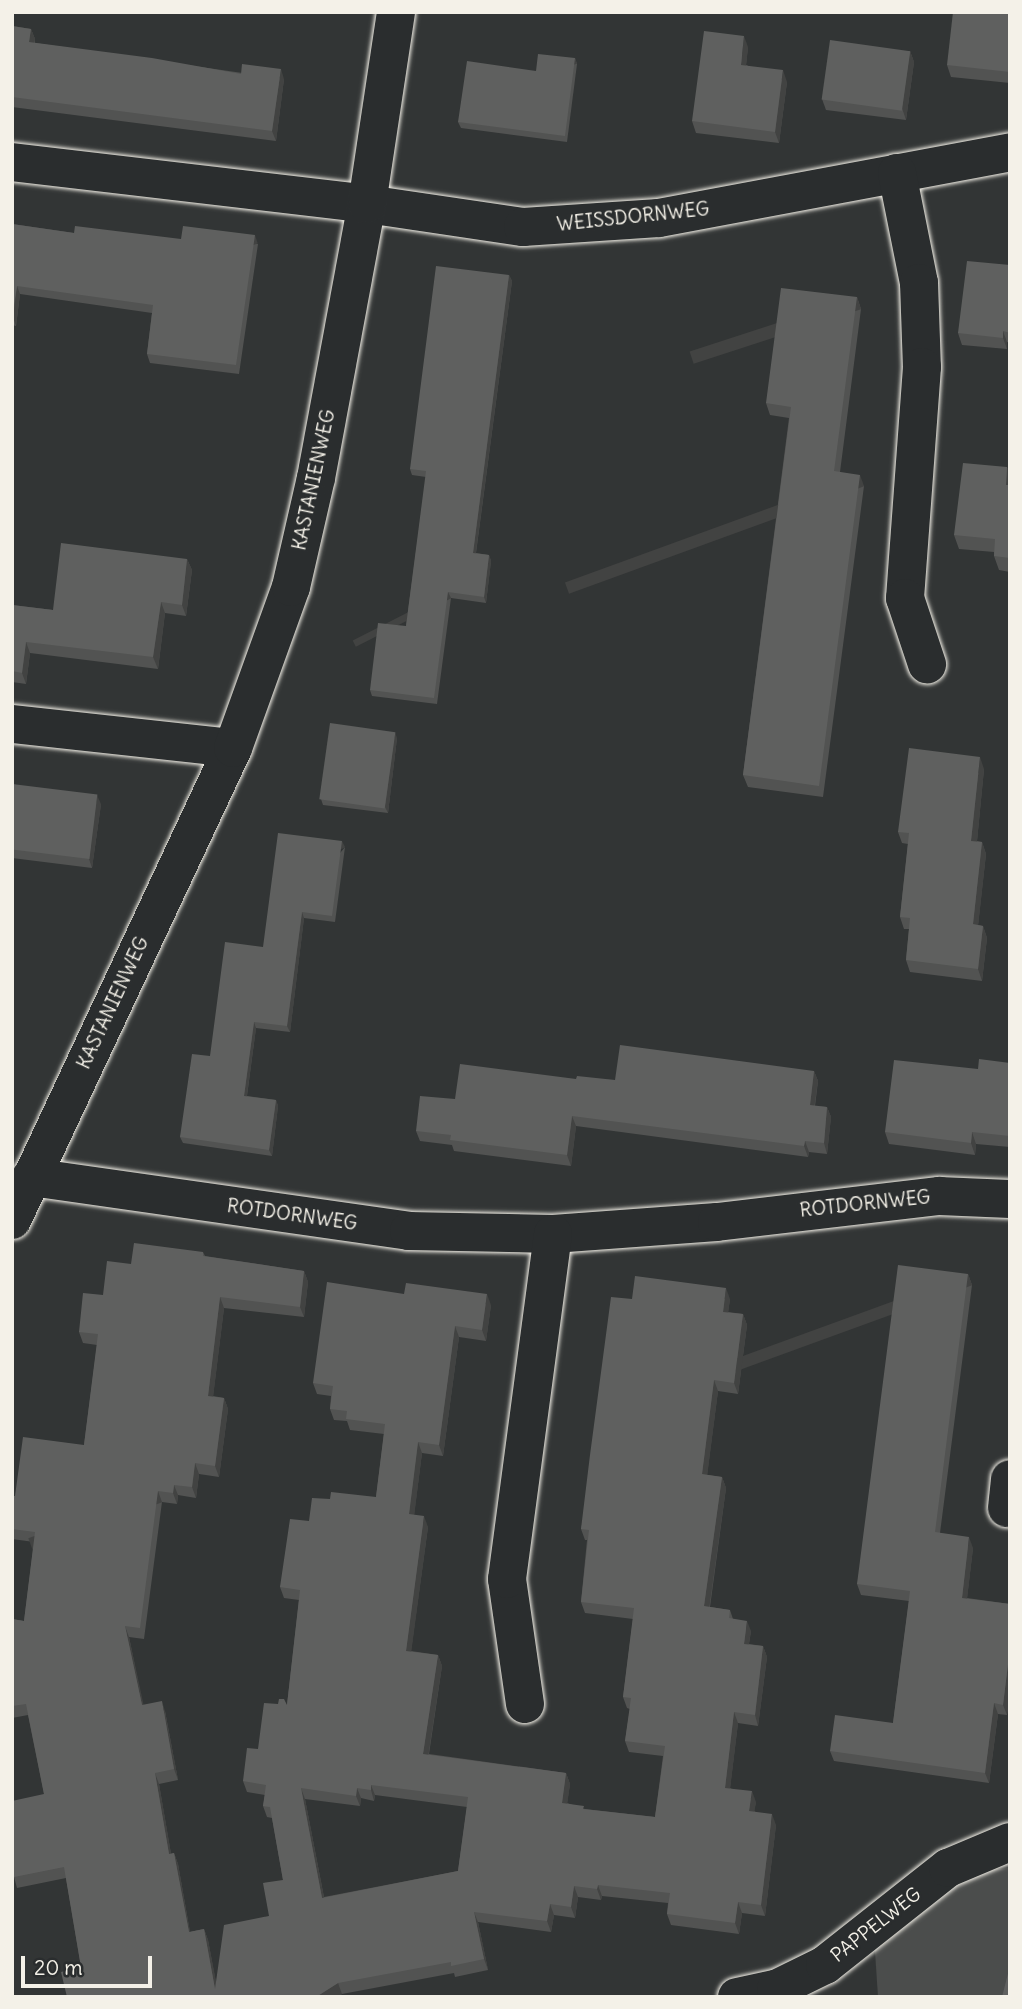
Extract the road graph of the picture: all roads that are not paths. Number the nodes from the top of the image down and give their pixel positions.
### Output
1 (396, 12) edge
2 (1010, 152) edge
3 (12, 162) edge
4 (897, 173) junction
5 (366, 204) junction
6 (927, 664) dead end
7 (12, 724) edge
8 (233, 748) junction
9 (31, 1177) junction
10 (1010, 1199) edge
11 (12, 1220) edge
12 (553, 1234) junction
13 (525, 1704) dead end
14 (1010, 1842) edge
15 (737, 1997) edge

1 - 5 street, KASTANIENWEG
2 - 4 street, WEISSDORNWEG
3 - 5 street
4 - 5 street, WEISSDORNWEG
4 - 6 street
5 - 8 street, KASTANIENWEG
7 - 8 street
8 - 9 street, KASTANIENWEG
9 - 11 street, KASTANIENWEG
9 - 12 street, ROTDORNWEG
10 - 12 street, ROTDORNWEG
12 - 13 street
14 - 15 street, PAPPELWEG

